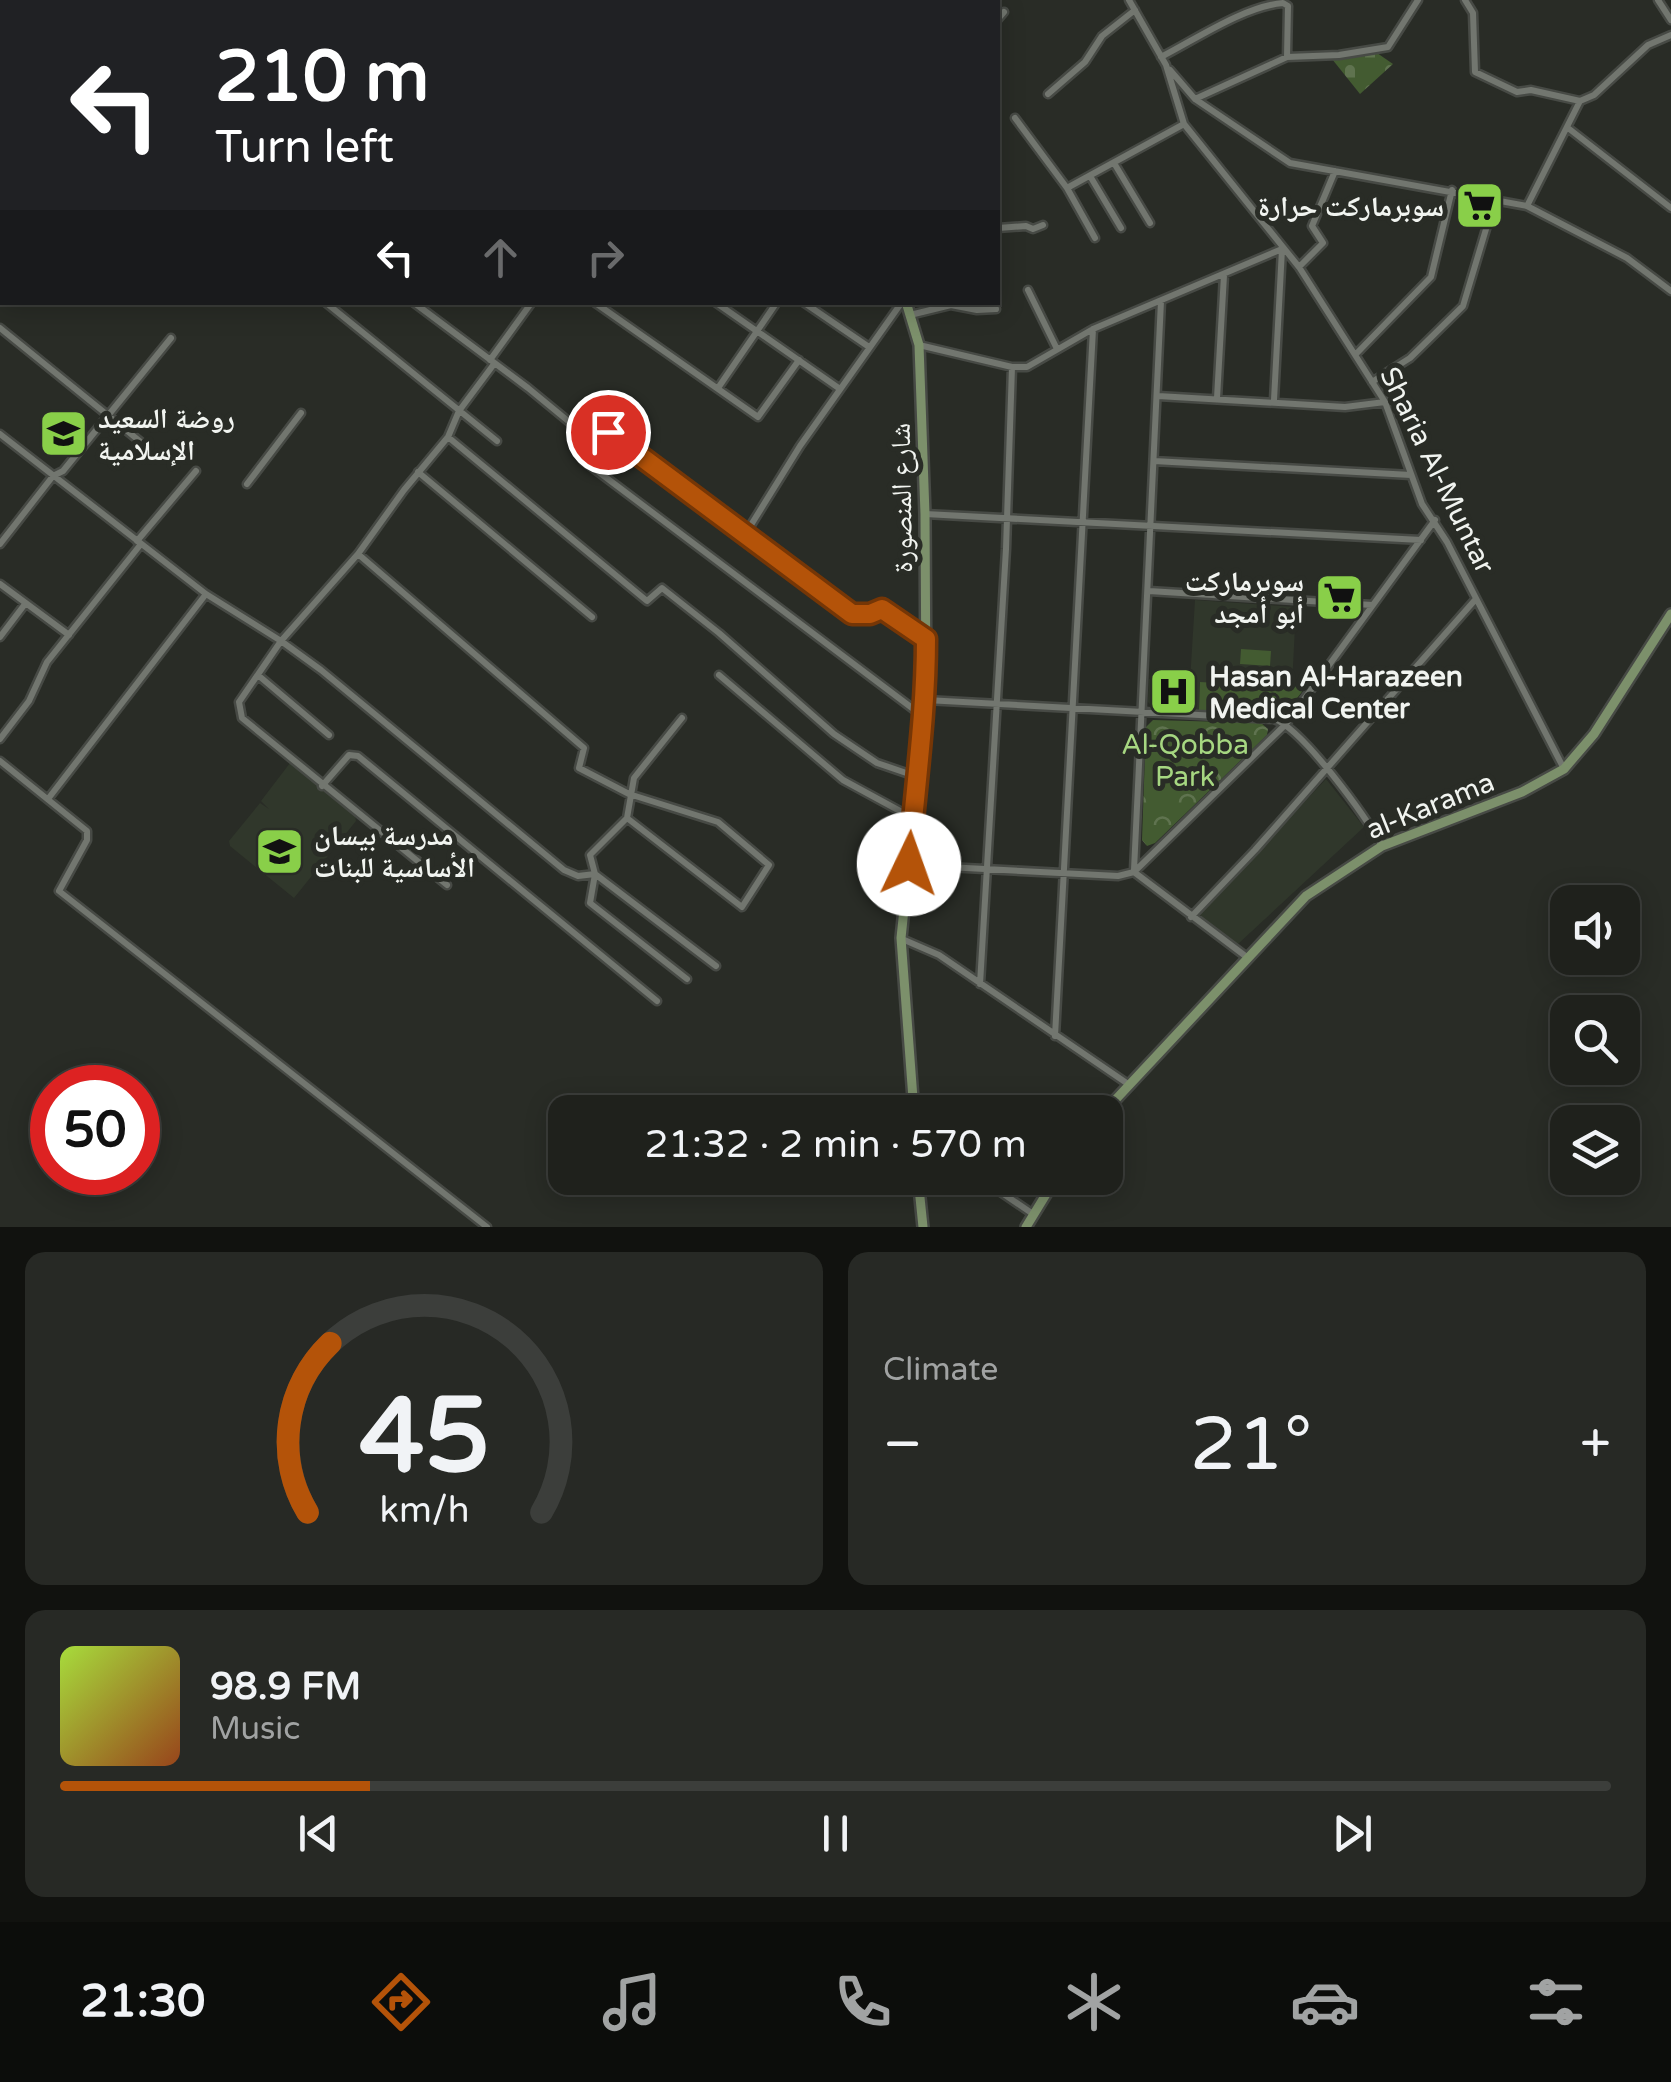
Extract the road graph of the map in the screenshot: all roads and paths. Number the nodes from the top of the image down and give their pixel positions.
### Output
1 (1129, 0) edge
2 (1418, 0) edge
3 (1466, 0) edge
4 (1658, 0) edge
5 (1135, 10) junction
6 (1004, 12) dead end
7 (1000, 17) edge
8 (1671, 20) edge
9 (1671, 35) edge
10 (1288, 58) junction
11 (1163, 61) junction
12 (1048, 94) dead end
13 (1195, 99) junction
14 (1580, 101) junction
15 (1015, 118) dead end
16 (1184, 124) junction
17 (1568, 128) junction
18 (1114, 163) junction
19 (1335, 171) junction
20 (1090, 176) junction
21 (1067, 188) junction
22 (1452, 190) junction
23 (1495, 199) junction
24 (1527, 206) junction
25 (1671, 208) edge
26 (1150, 224) dead end
27 (1043, 225) dead end
28 (1000, 228) edge
29 (1121, 228) dead end
30 (1095, 238) dead end
31 (1282, 250) junction
32 (1298, 267) junction
33 (1224, 276) junction
34 (1028, 290) dead end
35 (1671, 291) edge
36 (1162, 300) junction
37 (330, 305) edge
38 (417, 305) edge
39 (530, 305) edge
40 (598, 305) edge
41 (612, 305) edge
42 (720, 305) edge
43 (775, 305) edge
44 (807, 305) edge
45 (899, 305) edge
46 (902, 305) edge
47 (996, 309) dead end
48 (607, 312) junction
49 (910, 315) junction
50 (0, 328) edge
51 (1093, 328) junction
52 (757, 330) junction
53 (170, 338) dead end
54 (919, 345) junction
55 (869, 348) junction
56 (1057, 349) junction
57 (1356, 354) junction
58 (799, 360) junction
59 (492, 362) junction
60 (1012, 368) junction
61 (1372, 382) junction
62 (718, 388) junction
63 (840, 389) junction
64 (1158, 396) junction
65 (1217, 398) junction
66 (1274, 400) junction
67 (1385, 402) junction
68 (459, 411) junction
69 (301, 413) dead end
70 (110, 417) junction
71 (448, 437) junction
72 (1, 438) edge
73 (590, 439) junction
74 (497, 440) dead end
75 (147, 448) dead end
76 (1154, 461) junction
77 (196, 471) dead end
78 (418, 472) junction
79 (1410, 475) junction
80 (53, 476) junction
81 (247, 484) dead end
82 (925, 514) junction
83 (1007, 518) junction
84 (1435, 520) junction
85 (1084, 522) junction
86 (1151, 526) junction
87 (746, 533) junction
88 (1421, 540) junction
89 (139, 542) junction
90 (0, 544) edge
91 (358, 554) junction
92 (0, 584) edge
93 (1149, 591) junction
94 (206, 594) junction
95 (1475, 600) junction
96 (25, 604) junction
97 (1372, 606) junction
98 (1671, 614) edge
99 (592, 617) dead end
100 (69, 636) junction
101 (0, 637) edge
102 (926, 639) junction
103 (281, 641) junction
104 (719, 674) dead end
105 (259, 676) junction
106 (926, 700) junction
107 (996, 703) junction
108 (1074, 709) junction
109 (1140, 712) junction
110 (924, 717) junction
111 (682, 718) dead end
112 (1286, 724) junction
113 (329, 736) dead end
114 (0, 739) edge
115 (0, 761) edge
116 (1564, 768) junction
117 (1326, 769) junction
118 (918, 777) junction
119 (322, 786) junction
120 (629, 794) junction
121 (48, 799) junction
122 (911, 817) junction
123 (627, 818) junction
124 (1382, 846) junction
125 (909, 864) junction
126 (986, 868) junction
127 (1134, 872) junction
128 (1065, 873) junction
129 (596, 874) junction
130 (447, 885) dead end
131 (1190, 917) junction
132 (901, 938) junction
133 (1248, 958) junction
134 (716, 966) dead end
135 (687, 978) dead end
136 (980, 984) junction
137 (657, 1001) dead end
138 (1055, 1036) junction
139 (1128, 1084) junction
140 (913, 1095) edge
141 (1119, 1095) edge
142 (919, 1195) edge
143 (1005, 1195) edge
144 (1045, 1195) edge
145 (1033, 1214) junction
146 (487, 1227) edge
147 (922, 1227) edge
148 (1026, 1227) edge

1 - 5 street, Sharia Al-Muntar
2 - 10 street
3 - 14 street
4 - 8 street
5 - 11 street, Sharia Al-Muntar
5 - 12 street
6 - 7 street
9 - 14 street
10 - 11 street
10 - 13 street
11 - 13 street
11 - 16 street, Sharia Al-Muntar
13 - 19 street
14 - 17 street
15 - 21 street
16 - 18 street
16 - 31 street, Sharia Al-Muntar
17 - 24 street
17 - 25 street
18 - 20 street
18 - 26 street
19 - 22 street
19 - 32 street
20 - 21 street
20 - 29 street
21 - 30 street
22 - 23 street
22 - 57 street
23 - 24 street
23 - 61 street
24 - 35 street
27 - 28 street
31 - 32 street, Sharia Al-Muntar
31 - 33 street
31 - 66 street
32 - 57 street, Sharia Al-Muntar
33 - 36 street
33 - 65 street
34 - 56 street
36 - 51 street
36 - 64 street
37 - 68 street
38 - 59 street
39 - 59 street
40 - 48 street
41 - 48 street
42 - 52 street
43 - 52 street
44 - 55 street
45 - 55 street
46 - 49 main road, شارع المنصورة
47 - 49 street
48 - 62 street
49 - 54 main road, شارع المنصورة
50 - 70 street
51 - 56 street
51 - 85 street
52 - 58 street
52 - 62 street
53 - 70 street
54 - 60 street
54 - 82 main road, شارع المنصورة
55 - 63 street
56 - 60 street
57 - 61 street, Sharia Al-Muntar
58 - 62 street
58 - 63 street
59 - 68 street
59 - 73 street
60 - 83 street
61 - 67 street, Sharia Al-Muntar
63 - 87 street
64 - 65 street
64 - 76 street
65 - 66 street
66 - 67 street
67 - 79 street, Sharia Al-Muntar
68 - 71 street
68 - 74 street
69 - 81 street
70 - 75 street
70 - 80 street
71 - 78 street
71 - 118 street
72 - 80 street
73 - 87 street
73 - 110 street
76 - 79 street
76 - 86 street
77 - 89 street
78 - 91 street
78 - 99 street
79 - 84 street, Sharia Al-Muntar
80 - 89 street
80 - 90 street
82 - 83 street
82 - 102 main road, شارع المنصورة
83 - 85 street
83 - 107 street
84 - 88 street
84 - 95 street, Sharia Al-Muntar
85 - 86 street
85 - 108 street
86 - 88 street
86 - 93 street
87 - 102 street
88 - 97 street
89 - 94 street
89 - 100 street
91 - 103 street
91 - 120 street
92 - 96 street
93 - 97 street
93 - 109 street
94 - 103 street
94 - 121 street
95 - 116 street, Sharia Al-Muntar
95 - 117 street
96 - 100 street
96 - 101 street
97 - 112 street
98 - 116 main road, al-Karama
100 - 114 street
102 - 106 main road, شارع المنصورة
103 - 105 street
103 - 129 street
104 - 122 street
105 - 113 street
105 - 119 street
106 - 107 street
106 - 110 main road, شارع المنصورة
107 - 108 street
107 - 126 street
108 - 109 street
108 - 128 street
109 - 112 street
109 - 127 street
110 - 118 main road, شارع المنصورة
111 - 120 street
112 - 117 street
112 - 127 street
115 - 121 street
116 - 124 main road, al-Karama
117 - 124 street
117 - 131 street
118 - 122 main road, شارع المنصورة
119 - 130 street
119 - 137 street
120 - 123 street
120 - 123 street
121 - 146 street
122 - 125 main road, شارع المنصورة
123 - 129 street
124 - 133 main road, al-Karama
125 - 126 street
125 - 132 main road, شارع المنصورة
126 - 128 street
126 - 136 street
127 - 128 street
127 - 131 street
128 - 138 street
129 - 134 street
129 - 135 street
131 - 133 street
132 - 136 street
132 - 140 main road, شارع المنصورة
133 - 139 main road, al-Karama
136 - 138 street
138 - 139 street
139 - 141 main road, al-Karama
142 - 147 main road
143 - 145 street
144 - 145 main road
145 - 148 main road

